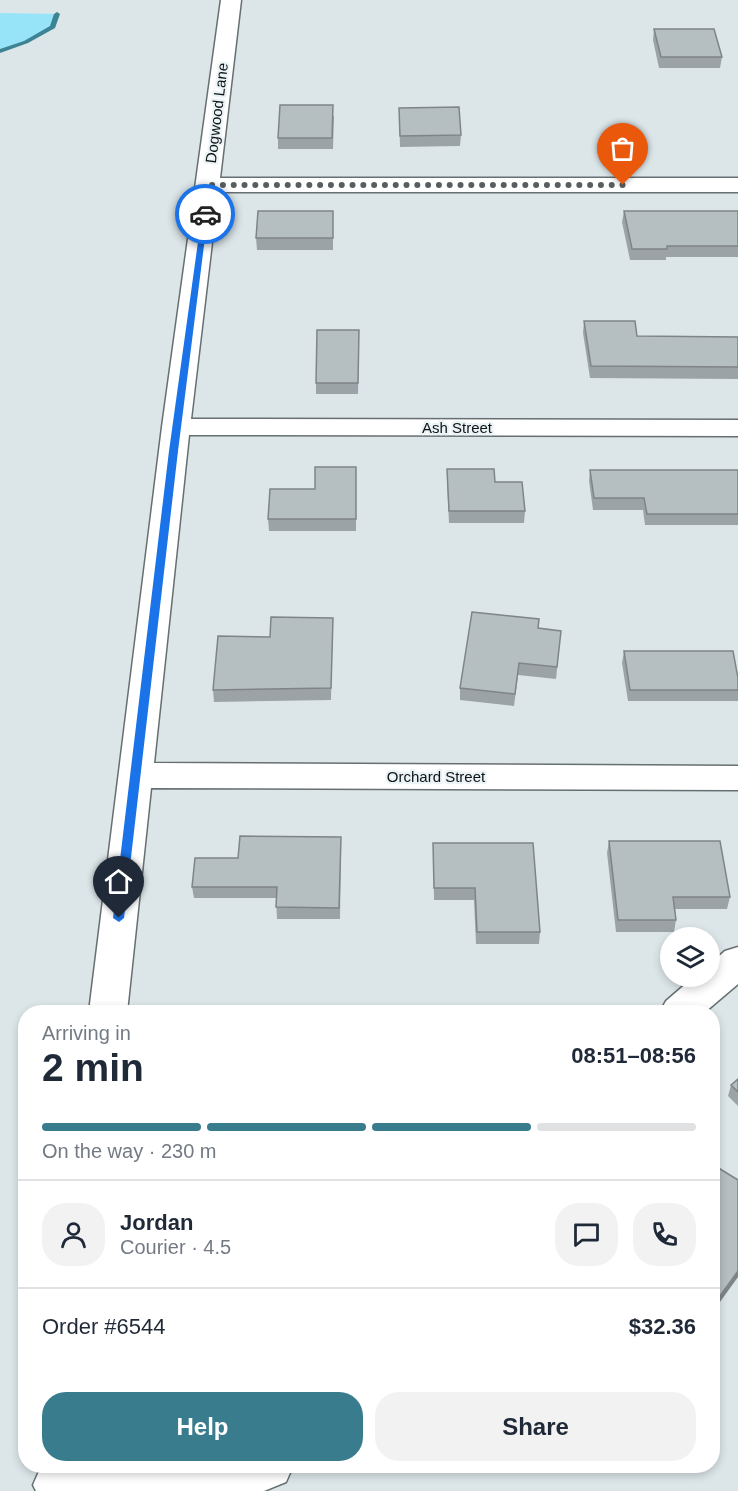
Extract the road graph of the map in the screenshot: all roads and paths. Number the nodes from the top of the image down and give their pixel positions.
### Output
1 (231, 0) edge
2 (209, 185) junction
3 (738, 185) edge
4 (176, 428) junction
5 (738, 428) edge
6 (134, 776) junction
7 (738, 778) edge
8 (738, 962) edge
9 (109, 1005) edge
10 (687, 1005) edge
11 (251, 1473) edge
12 (57, 1481) edge

1 - 2 street, Dogwood Lane
2 - 3 street
2 - 4 street, Dogwood Lane
4 - 5 street, Ash Street
4 - 6 street, Dogwood Lane
6 - 7 street, Orchard Street
6 - 9 street, Dogwood Lane
8 - 10 street
11 - 12 street

